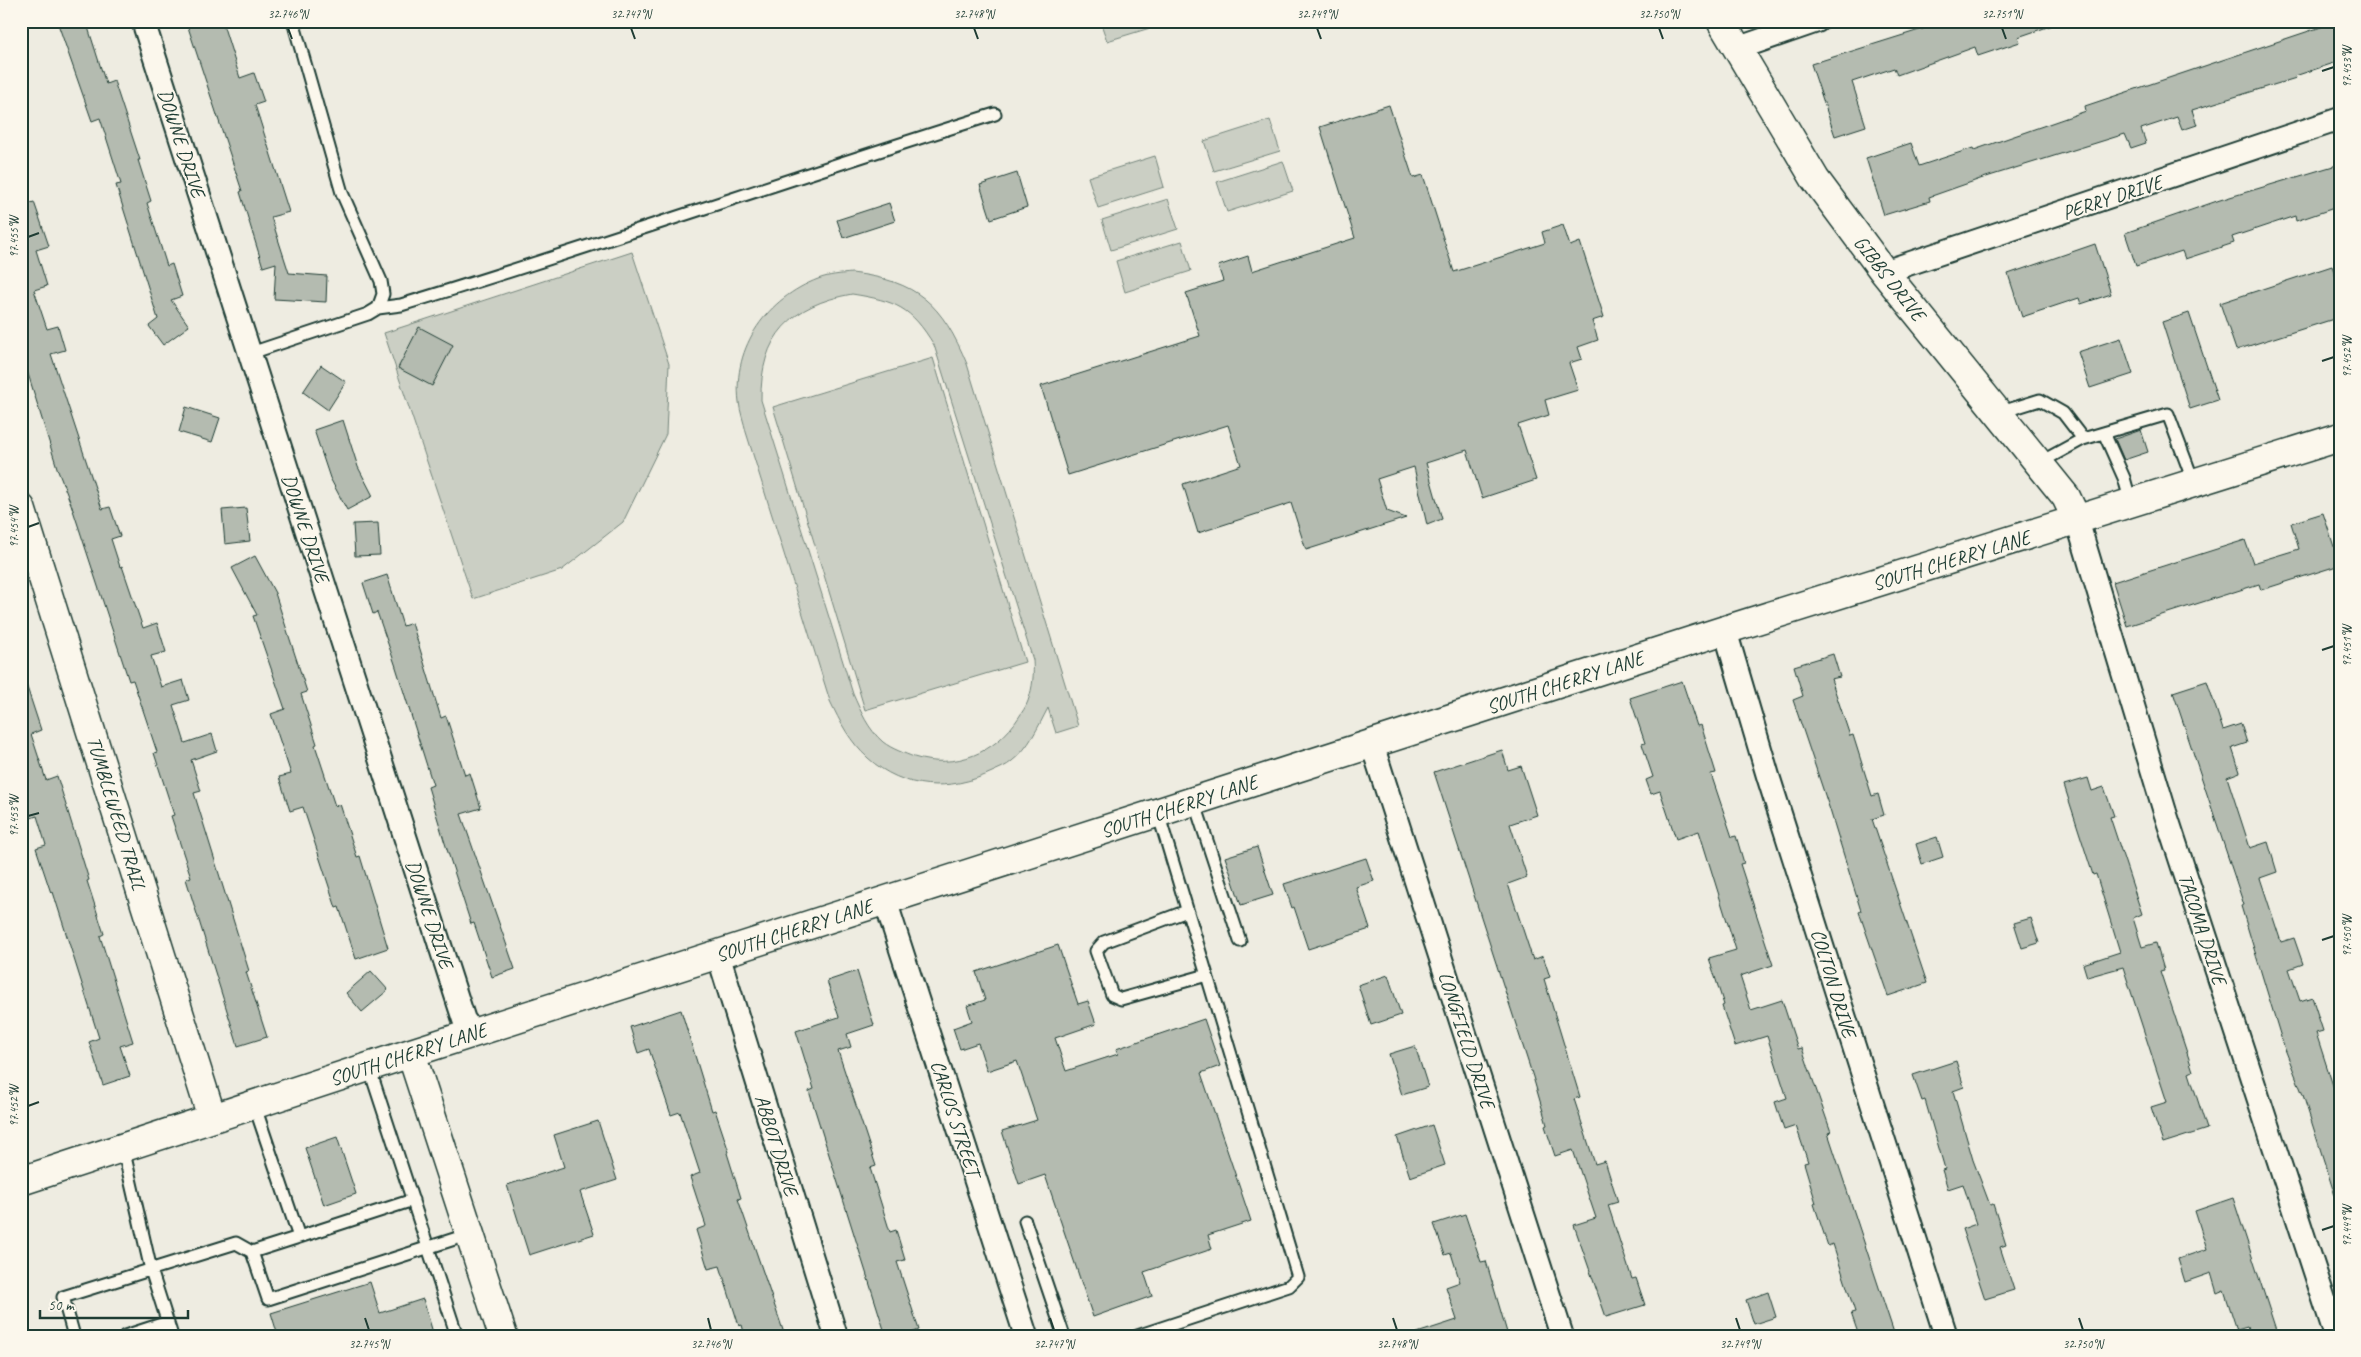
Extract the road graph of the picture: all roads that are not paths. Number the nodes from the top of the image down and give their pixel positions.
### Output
1 (143, 21) edge
2 (293, 21) edge
3 (1721, 21) edge
4 (1817, 21) edge
5 (1736, 49) junction
6 (995, 114) dead end
7 (2340, 119) edge
8 (1884, 272) junction
9 (378, 308) junction
10 (251, 353) junction
11 (1998, 413) junction
12 (2104, 433) junction
13 (2340, 437) edge
14 (2083, 439) junction
15 (2039, 464) junction
16 (2194, 483) junction
17 (2132, 503) junction
18 (21, 508) edge
19 (2077, 520) junction
20 (1725, 630) junction
21 (1372, 744) junction
22 (1194, 801) junction
23 (1158, 813) junction
24 (885, 900) junction
25 (1187, 911) junction
26 (1240, 941) dead end
27 (718, 954) junction
28 (1207, 975) junction
29 (474, 1033) junction
30 (411, 1053) junction
31 (369, 1067) junction
32 (254, 1104) junction
33 (212, 1118) junction
34 (122, 1148) junction
35 (21, 1181) edge
36 (413, 1200) junction
37 (1025, 1221) dead end
38 (470, 1234) junction
39 (299, 1238) junction
40 (429, 1248) junction
41 (252, 1252) junction
42 (151, 1270) junction
43 (168, 1322) junction
44 (74, 1336) edge
45 (125, 1336) edge
46 (172, 1336) edge
47 (457, 1336) edge
48 (502, 1336) edge
49 (836, 1336) edge
50 (1026, 1336) edge
51 (1064, 1336) edge
52 (1137, 1336) edge
53 (1562, 1336) edge
54 (1946, 1336) edge
55 (2336, 1336) edge

1 - 10 street, DOWNE DRIVE
2 - 9 lane
3 - 5 street, GIBBS DRIVE
4 - 5 street
5 - 8 street, GIBBS DRIVE
6 - 9 lane
7 - 8 street, PERRY DRIVE
8 - 11 street, GIBBS DRIVE
9 - 10 lane
10 - 29 street, DOWNE DRIVE
11 - 14 lane
11 - 15 street, GIBBS DRIVE
12 - 14 lane
12 - 16 lane
12 - 17 lane
13 - 16 street, SOUTH CHERRY LANE
14 - 15 lane
15 - 19 street, GIBBS DRIVE
16 - 17 street, SOUTH CHERRY LANE
17 - 19 street, SOUTH CHERRY LANE
18 - 33 street, TUMBLEWEED TRAIL
19 - 20 street, SOUTH CHERRY LANE
19 - 55 street, TACOMA DRIVE
20 - 21 street, SOUTH CHERRY LANE
20 - 54 street, COLTON DRIVE
21 - 22 street, SOUTH CHERRY LANE
21 - 53 street, LONGFIELD DRIVE
22 - 23 street, SOUTH CHERRY LANE
22 - 26 lane
23 - 24 street, SOUTH CHERRY LANE
23 - 25 lane
24 - 27 street, SOUTH CHERRY LANE
24 - 50 street, CARLOS STREET
25 - 28 lane
25 - 28 lane
27 - 29 street, SOUTH CHERRY LANE
27 - 49 street, ABBOT DRIVE
28 - 52 lane
29 - 30 street, SOUTH CHERRY LANE
30 - 31 street, SOUTH CHERRY LANE
30 - 38 street
31 - 32 street, SOUTH CHERRY LANE
31 - 36 lane
32 - 33 street, SOUTH CHERRY LANE
32 - 39 lane
33 - 34 street, SOUTH CHERRY LANE
34 - 35 street, SOUTH CHERRY LANE
34 - 42 lane
36 - 39 lane
36 - 40 lane
37 - 51 lane
38 - 40 lane
38 - 48 street
39 - 41 lane
40 - 41 lane
40 - 47 lane
41 - 42 lane
42 - 43 lane
42 - 44 lane
43 - 45 lane
43 - 46 lane

